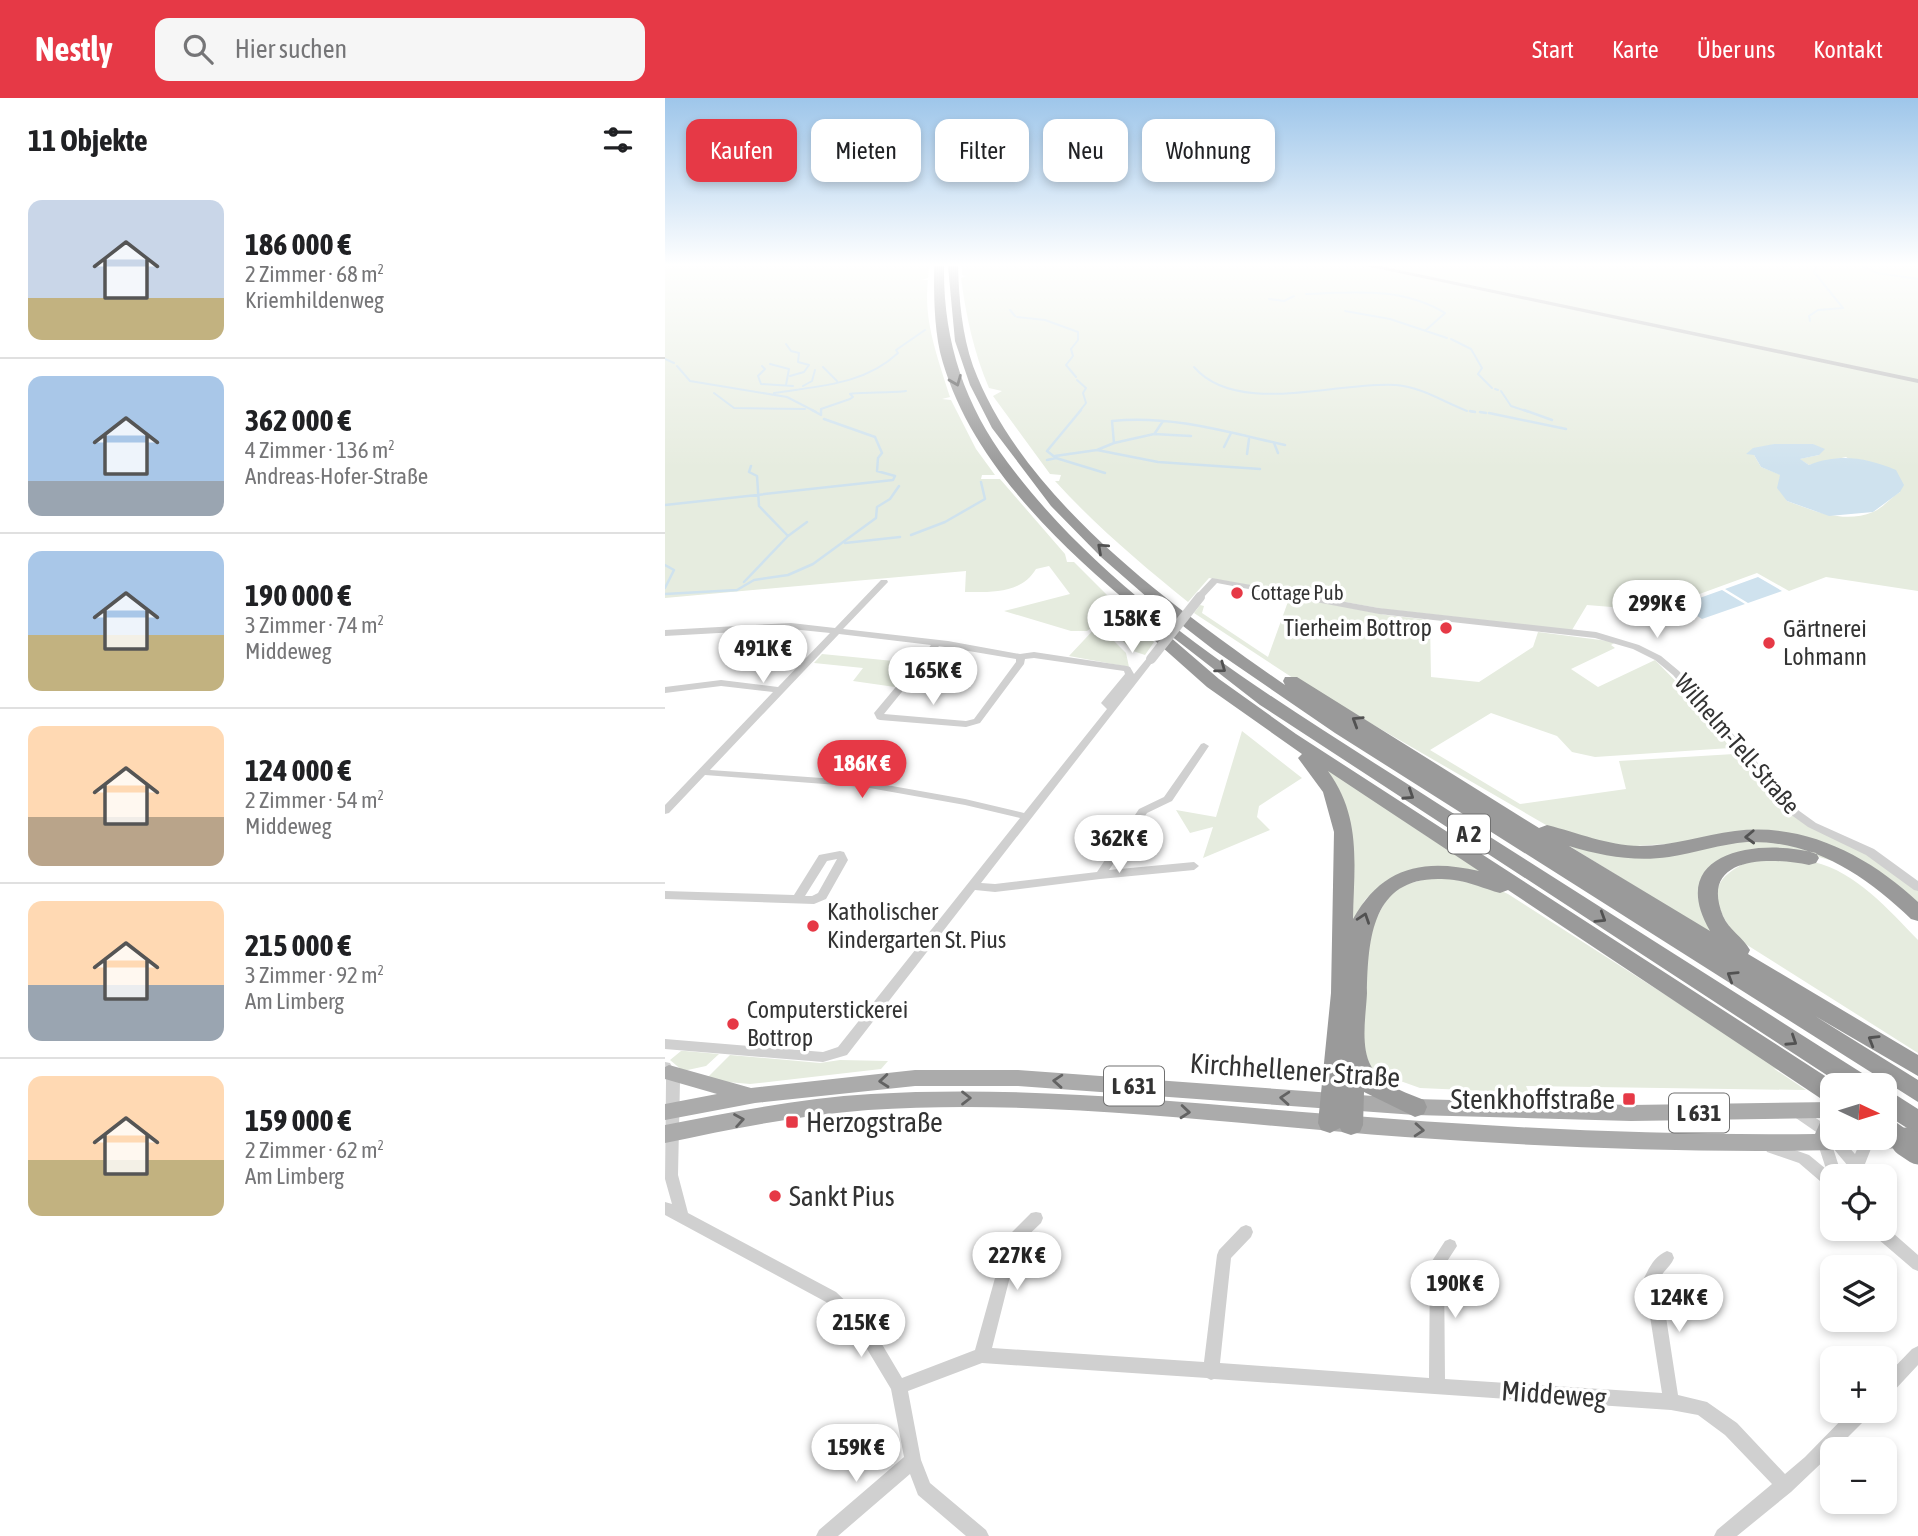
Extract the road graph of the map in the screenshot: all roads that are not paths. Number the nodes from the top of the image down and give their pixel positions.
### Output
1 (943, 333) edge
2 (958, 333) edge
3 (1689, 333) edge
4 (1918, 381) edge
5 (1093, 562) junction
6 (884, 582) dead end
7 (1153, 593) junction
8 (836, 632) junction
9 (665, 633) edge
10 (937, 643) junction
11 (1020, 657) junction
12 (665, 690) edge
13 (779, 690) junction
14 (1112, 708) junction
15 (1290, 738) junction
16 (1204, 746) dead end
17 (702, 772) junction
18 (1457, 782) junction
19 (665, 811) edge
20 (1024, 816) junction
21 (1194, 866) dead end
22 (1100, 875) junction
23 (971, 886) junction
24 (1918, 887) edge
25 (665, 895) edge
26 (797, 899) dead end
27 (1918, 914) edge
28 (1581, 930) junction
29 (1918, 931) edge
30 (1829, 1013) junction
31 (665, 1044) edge
32 (1356, 1059) junction
33 (667, 1070) edge
34 (1842, 1073) edge
35 (1820, 1086) edge
36 (1917, 1089) edge
37 (755, 1095) junction
38 (1897, 1101) edge
39 (1415, 1107) junction
40 (1897, 1109) edge
41 (1820, 1110) edge
42 (669, 1111) edge
43 (1797, 1111) junction
44 (1342, 1113) junction
45 (1918, 1122) edge
46 (1820, 1128) edge
47 (669, 1134) edge
48 (1820, 1136) edge
49 (1897, 1136) edge
50 (1918, 1138) edge
51 (1749, 1142) junction
52 (1897, 1142) edge
53 (1918, 1150) edge
54 (1820, 1174) edge
55 (665, 1208) edge
56 (682, 1216) junction
57 (1036, 1218) dead end
58 (1246, 1232) dead end
59 (1892, 1241) edge
60 (1895, 1241) edge
61 (1450, 1246) dead end
62 (1898, 1246) junction
63 (1667, 1258) dead end
64 (1918, 1265) edge
65 (1918, 1354) edge
66 (982, 1355) junction
67 (1211, 1371) junction
68 (1897, 1376) edge
69 (899, 1387) junction
70 (1437, 1387) junction
71 (1671, 1402) junction
72 (1850, 1423) edge
73 (913, 1461) junction
74 (1785, 1486) junction
75 (825, 1536) edge
76 (980, 1536) edge
77 (1723, 1536) edge

1 -> 5 highway, A 2
7 -> 2 highway, A 2
3 - 4 main road
5 - 15 highway
5 -> 34 highway, A 2
6 - 8 street
18 -> 7 highway
36 -> 7 highway, A 2
8 - 9 street
8 - 10 street
8 - 13 street
10 - 11 street
10 - 11 street
11 - 14 street
12 - 13 street
13 - 17 street
14 - 20 street
14 - 24 street, Wilhelm-Tell-Straße, bridge
15 - 28 highway
15 - 44 highway
16 - 22 street
17 - 19 street
17 - 20 street
27 -> 18 highway
18 - 30 highway
20 - 23 street
21 - 22 street
22 - 23 street
23 - 31 street
25 - 26 street
32 -> 28 highway
28 - 35 highway
29 - 30 highway
36 -> 30 highway
32 - 39 highway
32 - 44 highway
33 - 37 main road
33 - 42 street
36 - 38 main road
37 - 42 main road, Kirchhellener Straße / L 631
44 -> 37 main road, Kirchhellener Straße / L 631
39 - 43 main road, Kirchhellener Straße / L 631
39 - 44 main road, Kirchhellener Straße / L 631
40 - 45 highway, bridge
41 - 43 main road, Kirchhellener Straße / L 631
42 - 47 street
43 - 46 street
47 -> 44 main road, Kirchhellener Straße / L 631
44 -> 51 main road, Kirchhellener Straße / L 631
47 - 56 street
48 - 51 main road, Kirchhellener Straße / L 631
49 - 50 main road, Kirchhellener Straße / L 631
51 - 54 street, Kirchhellener Straße
52 - 53 highway, bridge
55 - 56 street
56 - 69 street
57 - 66 street
58 - 67 street
59 - 62 street
60 - 62 street
61 - 70 street
62 - 64 street
63 - 71 street
65 - 68 street
66 - 67 street, Middeweg
66 - 69 street, Middeweg
67 - 70 street, Middeweg
69 - 73 street
70 - 71 street, Middeweg
71 - 74 street, Middeweg
72 - 74 street
73 - 75 street
73 - 76 street
74 - 77 street

